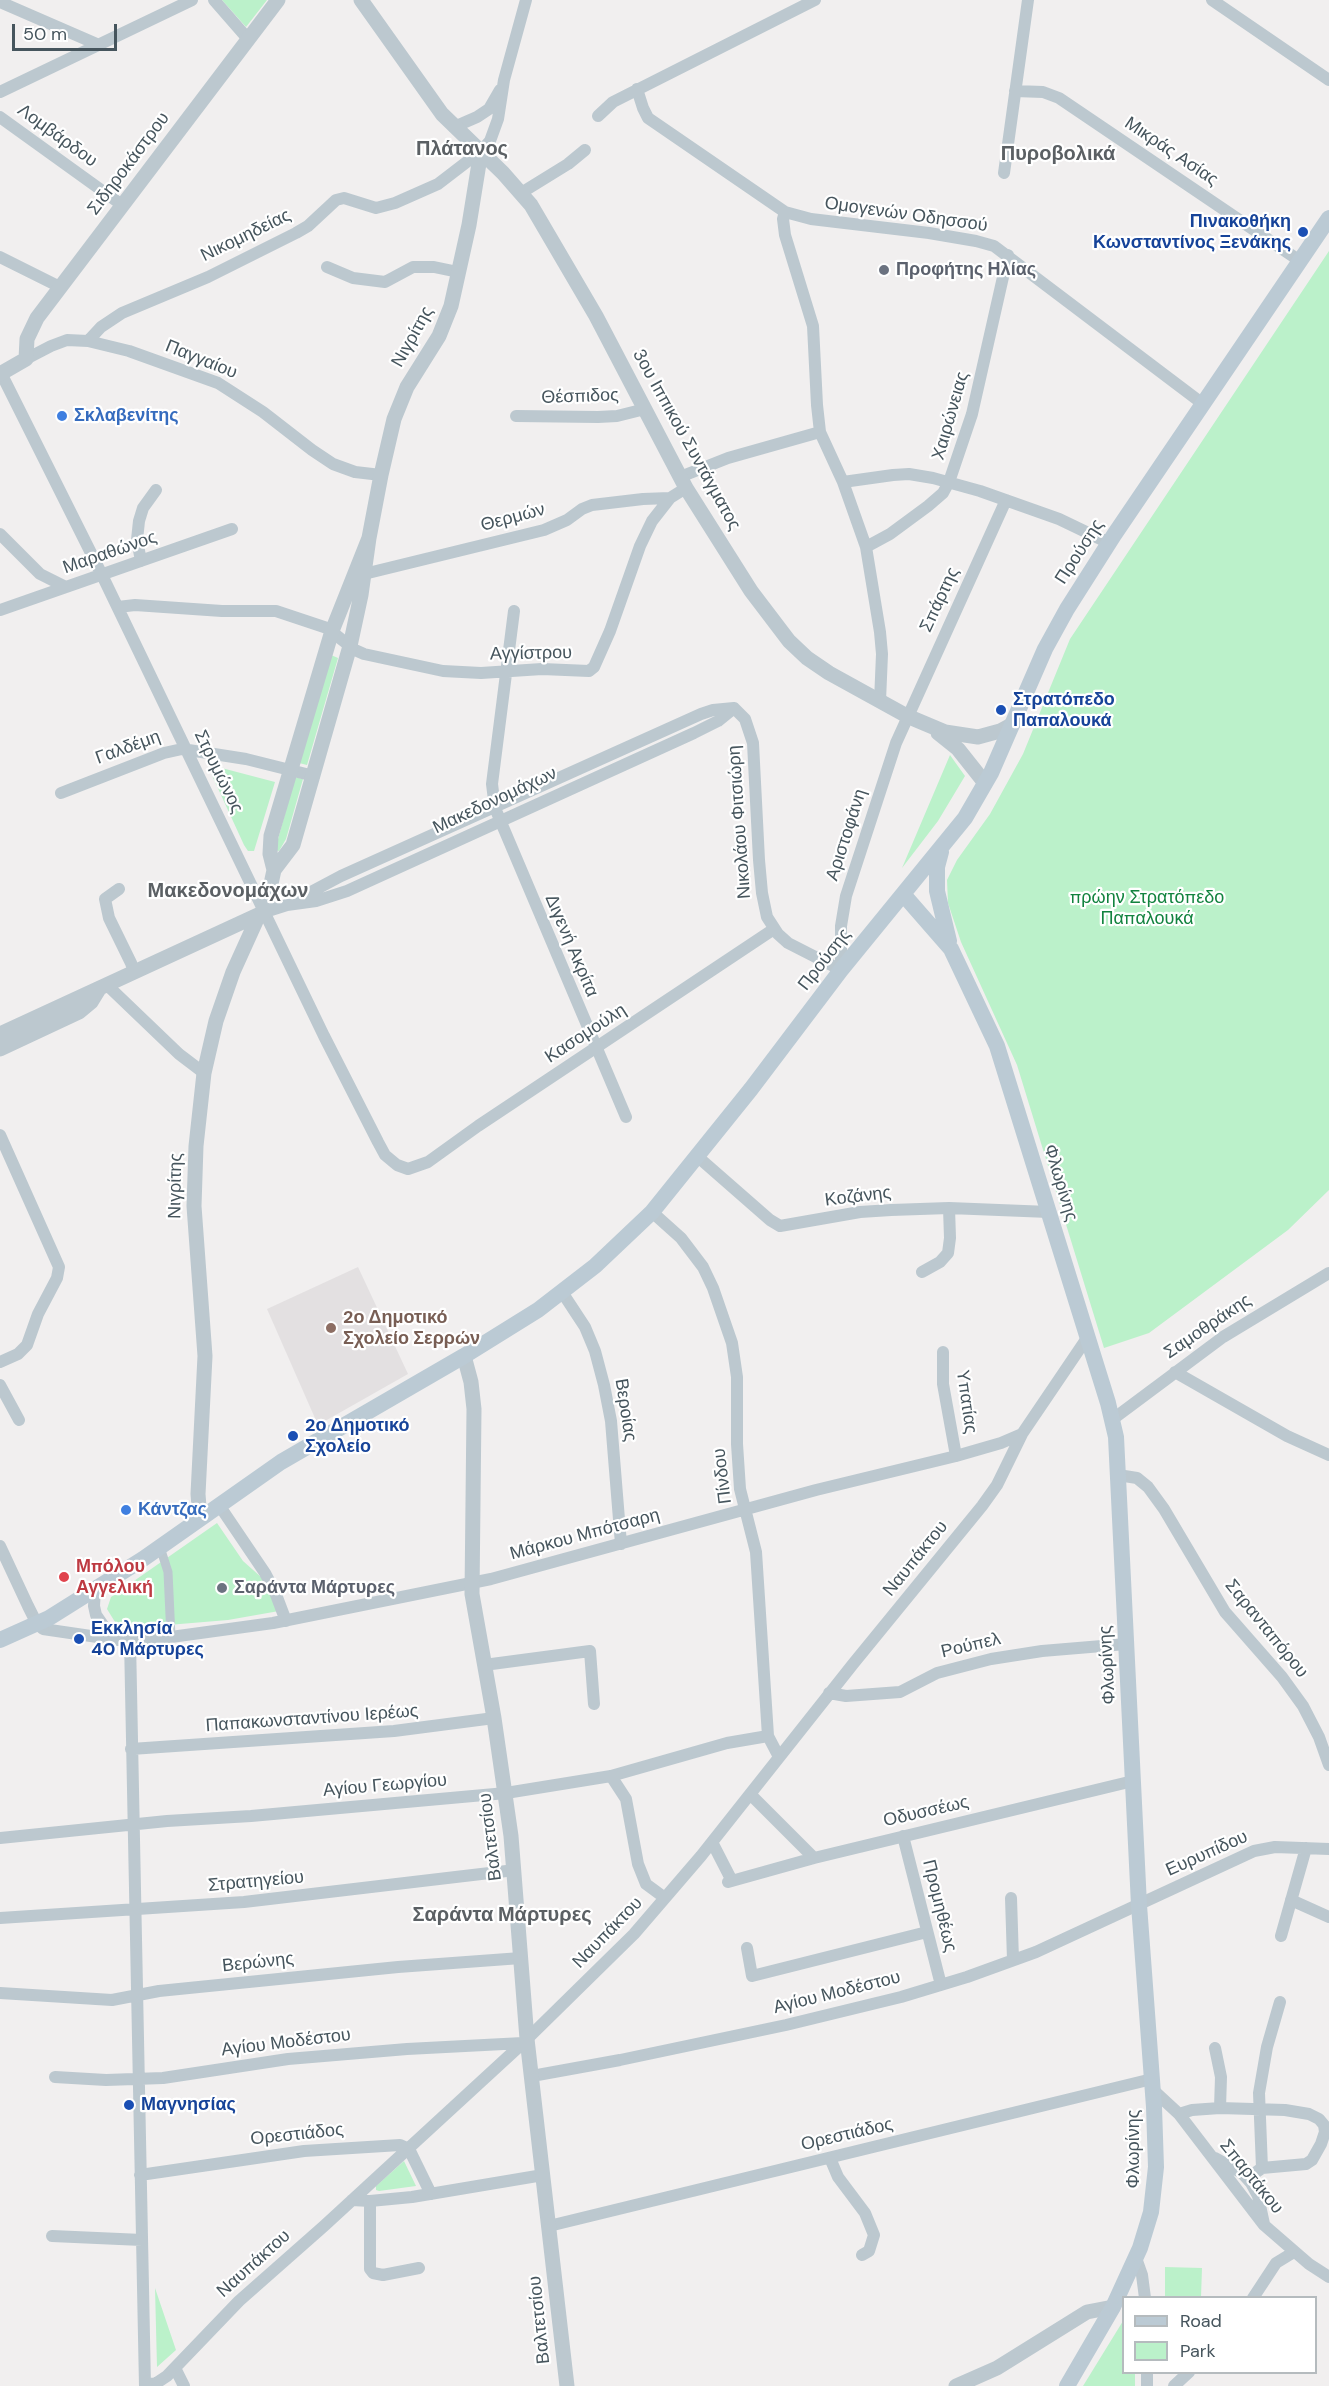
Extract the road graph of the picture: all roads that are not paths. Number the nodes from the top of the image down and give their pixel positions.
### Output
1 (192, 0) edge
2 (214, 0) edge
3 (278, 0) edge
4 (361, 0) edge
5 (525, 0) edge
6 (813, 0) edge
7 (1028, 0) edge
8 (1212, 0) edge
9 (0, 3) edge
10 (248, 39) junction
11 (99, 45) junction
12 (504, 80) junction
13 (1329, 80) edge
14 (637, 89) junction
15 (1015, 91) junction
16 (0, 92) edge
17 (598, 116) dead end
18 (0, 117) edge
19 (454, 127) junction
20 (585, 150) dead end
21 (481, 152) junction
22 (1004, 173) dead end
23 (521, 193) junction
24 (122, 205) junction
25 (784, 212) junction
26 (1329, 218) edge
27 (1008, 255) junction
28 (0, 257) edge
29 (1300, 261) junction
30 (327, 267) dead end
31 (458, 272) junction
32 (60, 287) junction
33 (88, 341) junction
34 (26, 359) junction
35 (1, 374) edge
36 (1203, 404) junction
37 (645, 409) junction
38 (516, 416) dead end
39 (820, 432) junction
40 (381, 475) junction
41 (843, 482) junction
42 (949, 482) junction
43 (683, 483) junction
44 (156, 490) dead end
45 (670, 498) junction
46 (1006, 500) junction
47 (232, 529) dead end
48 (0, 534) edge
49 (369, 538) junction
50 (1109, 543) junction
51 (866, 547) junction
52 (141, 561) junction
53 (364, 574) junction
54 (102, 575) junction
55 (66, 587) junction
56 (118, 608) junction
57 (0, 610) edge
58 (514, 611) dead end
59 (341, 638) junction
60 (506, 671) junction
61 (880, 702) junction
62 (734, 708) junction
63 (907, 716) junction
64 (1013, 724) junction
65 (928, 726) junction
66 (186, 749) junction
67 (291, 770) junction
68 (314, 776) junction
69 (986, 783) junction
70 (61, 792) dead end
71 (495, 808) junction
72 (499, 820) junction
73 (944, 846) junction
74 (274, 870) junction
75 (119, 889) dead end
76 (903, 894) junction
77 (286, 905) junction
78 (262, 913) junction
79 (774, 929) junction
80 (951, 949) junction
81 (841, 970) junction
82 (134, 972) junction
83 (103, 987) junction
84 (0, 1034) edge
85 (0, 1049) edge
86 (596, 1050) junction
87 (204, 1073) junction
88 (626, 1117) dead end
89 (0, 1135) edge
90 (698, 1157) junction
91 (417, 1167) joint
92 (949, 1209) junction
93 (652, 1212) junction
94 (1049, 1212) junction
95 (922, 1272) dead end
96 (1329, 1273) edge
97 (562, 1293) junction
98 (1087, 1338) junction
99 (943, 1352) dead end
100 (464, 1356) junction
101 (0, 1362) edge
102 (1174, 1372) junction
103 (0, 1385) edge
104 (1113, 1419) junction
105 (19, 1420) dead end
106 (1022, 1434) junction
107 (1329, 1455) edge
108 (956, 1456) junction
109 (1118, 1474) junction
110 (219, 1505) junction
111 (745, 1509) junction
112 (204, 1516) junction
113 (621, 1544) junction
114 (0, 1546) edge
115 (160, 1547) junction
116 (471, 1583) junction
117 (95, 1589) junction
118 (286, 1620) junction
119 (37, 1624) junction
120 (171, 1637) junction
121 (0, 1640) edge
122 (124, 1640) junction
123 (1126, 1644) junction
124 (484, 1665) junction
125 (829, 1693) junction
126 (594, 1704) dead end
127 (494, 1718) junction
128 (768, 1736) junction
129 (131, 1749) junction
130 (778, 1757) junction
131 (1329, 1765) edge
132 (610, 1776) junction
133 (1133, 1781) junction
134 (506, 1793) junction
135 (750, 1794) junction
136 (133, 1824) junction
137 (903, 1836) junction
138 (0, 1838) edge
139 (712, 1842) junction
140 (1306, 1848) junction
141 (1329, 1849) edge
142 (814, 1858) junction
143 (515, 1870) junction
144 (665, 1898) junction
145 (1011, 1898) dead end
146 (1291, 1900) junction
147 (1140, 1905) junction
148 (134, 1910) junction
149 (1329, 1917) edge
150 (0, 1918) edge
151 (927, 1932) junction
152 (1281, 1936) dead end
153 (747, 1948) dead end
154 (521, 1958) junction
155 (1012, 1960) junction
156 (940, 1985) junction
157 (0, 1993) edge
158 (136, 1996) junction
159 (1280, 2002) dead end
160 (525, 2041) junction
161 (1215, 2048) dead end
162 (55, 2076) dead end
163 (532, 2076) junction
164 (138, 2080) junction
165 (1152, 2085) junction
166 (1220, 2108) junction
167 (1259, 2109) junction
168 (1179, 2114) junction
169 (1327, 2126) edge
170 (409, 2149) junction
171 (1210, 2156) junction
172 (830, 2158) junction
173 (1262, 2168) junction
174 (140, 2175) junction
175 (543, 2175) junction
176 (1248, 2178) junction
177 (431, 2194) junction
178 (352, 2200) junction
179 (370, 2201) junction
180 (1264, 2225) junction
181 (549, 2226) junction
182 (52, 2236) dead end
183 (142, 2240) junction
184 (1294, 2252) junction
185 (862, 2255) dead end
186 (1136, 2258) junction
187 (419, 2268) dead end
188 (1329, 2277) edge
189 (1145, 2296) edge
190 (1254, 2296) edge
191 (1113, 2307) junction
192 (175, 2368) junction
193 (1188, 2374) edge
194 (145, 2384) edge
195 (184, 2386) edge
196 (567, 2386) edge
197 (956, 2386) edge
198 (1067, 2386) edge
199 (1174, 2386) edge

1 - 11 street
2 - 10 street
3 - 10 street, Σιδηροκάστρου
4 - 19 street, 3ου Ιππικού Συντάγματος
5 - 12 street
6 - 14 street
7 - 15 street
8 - 13 street
9 - 11 street
10 - 24 street, Σιδηροκάστρου
11 - 16 street
12 - 19 street
12 - 21 street
14 - 17 street
14 - 25 street, Ομογενών Οδησσού
15 - 22 street
15 - 29 street, Μικράς Ασίας
18 - 24 street, Λομβάρδου
19 - 21 street, 3ου Ιππικού Συντάγματος
20 - 23 street
21 - 23 street, 3ου Ιππικού Συντάγματος
21 - 31 street, Νιγρίτης
21 - 33 street, Νικομηδείας
23 - 37 street, 3ου Ιππικού Συντάγματος
24 - 32 street, Σιδηροκάστρου
25 - 27 street, Ομογενών Οδησσού
25 - 39 street
26 - 29 main road, Προύσης
27 - 36 street, Ομογενών Οδησσού
27 - 42 street, Χαιρώνειας
28 - 32 street
29 - 36 main road, Προύσης
30 - 31 street
31 - 40 street, Νιγρίτης
32 - 34 street, Σιδηροκάστρου
33 - 34 street, Παγγαίου
33 - 40 street, Παγγαίου
34 - 35 street
35 - 54 street, Στρυμώνος
36 - 50 main road, Προύσης
37 - 38 street, Θέσπιδος
37 - 43 street, 3ου Ιππικού Συντάγματος
39 - 41 street
39 - 43 street, Αγγίστρου
40 - 49 street, Νιγρίτης
41 - 42 street
41 - 51 street
42 - 46 street
42 - 51 street, Χαιρώνειας
43 - 45 street, Αγγίστρου
43 - 61 street, 3ου Ιππικού Συντάγματος
44 - 52 street
45 - 53 street, Θερμών
45 - 60 street, Αγγίστρου
46 - 50 street
46 - 63 street, Σπάρτης
47 - 52 street, Μαραθώνος
48 - 55 street
49 - 53 street, Νιγρίτης
49 - 59 street, Νιγρίτης
50 - 64 main road, Προύσης
51 - 61 street
52 - 54 street, Μαραθώνος
53 - 59 street, Νιγρίτης
54 - 55 street, Μαραθώνος
54 - 56 street, Στρυμώνος
55 - 57 street, Μαραθώνος
56 - 59 street, Αγγίστρου
56 - 66 street, Στρυμώνος
58 - 60 street, Διγενή Ακρίτα
59 - 60 street, Αγγίστρου
59 - 67 street, Νιγρίτης
59 - 68 street, Νιγρίτης
60 - 71 street, Διγενή Ακρίτα
61 - 63 street, 3ου Ιππικού Συντάγματος
62 - 71 street
62 - 72 street, Μακεδονομάχων
62 - 79 street, Νικολάου Φιτσιώρη
63 - 65 street, 3ου Ιππικού Συντάγματος
63 - 81 street, Αριστοφάνη
64 - 65 street
64 - 69 main road, Προύσης
65 - 69 street
66 - 67 street, Γαλδέμη
66 - 70 street, Γαλδέμη
66 - 78 street, Στρυμώνος
67 - 68 street, Γαλδέμη
67 - 74 street, Νιγρίτης
68 - 74 street, Νιγρίτης
69 - 73 main road, Προύσης
71 - 72 street, Διγενή Ακρίτα
71 - 77 street
72 - 77 street, Μακεδονομάχων
72 - 86 street, Διγενή Ακρίτα
73 - 76 main road, Προύσης
73 - 80 main road, Φλωρίνης
74 - 78 street, Νιγρίτης
75 - 82 street
76 - 80 main road, Φλωρίνης
76 - 81 main road, Προύσης
77 - 78 street, Μακεδονομάχων
78 - 82 street, Μακεδονομάχων
78 - 87 street, Νιγρίτης
78 - 91 street, Στρυμώνος
79 - 81 street, Νικολάου Φιτσιώρη
79 - 86 street, Κασομούλη
80 - 94 main road, Φλωρίνης
81 - 90 main road, Προύσης
82 - 83 street, Μακεδονομάχων
83 - 84 street, Μακεδονομάχων
83 - 85 street, Μακεδονομάχων
83 - 87 street
86 - 88 street, Διγενή Ακρίτα
86 - 91 street, Κασομούλη
87 - 112 street, Νιγρίτης
89 - 101 street
90 - 92 street, Κοζάνης
90 - 93 main road, Προύσης
92 - 94 street, Κοζάνης
92 - 95 street
93 - 97 main road, Προύσης
93 - 111 street, Πίνδου
94 - 98 main road, Φλωρίνης
96 - 102 street, Σαμοθράκης
97 - 100 main road, Προύσης
97 - 113 street, Βεροίας
98 - 104 main road, Φλωρίνης
98 - 106 street
99 - 108 street, Υπατίας
100 - 110 main road, Προύσης
100 - 116 street, Βαλτετσίου
102 - 104 street, Σαμοθράκης
102 - 107 street
103 - 105 street
104 - 109 main road, Φλωρίνης
106 - 108 street, Μάρκου Μπότσαρη
106 - 125 street, Ναυπάκτου
108 - 111 street, Μάρκου Μπότσαρη
109 - 123 main road, Φλωρίνης
109 - 131 street, Σαρανταπόρου
110 - 112 main road, Προύσης
110 - 118 street
111 - 113 street, Μάρκου Μπότσαρη
111 - 128 street, Πίνδου
112 - 115 main road, Προύσης
113 - 116 street, Μάρκου Μπότσαρη
114 - 119 street
115 - 117 main road, Προύσης
115 - 120 street
116 - 118 street, Μάρκου Μπότσαρη
116 - 124 street, Βαλτετσίου
117 - 119 main road, Προύσης
117 - 122 street
118 - 120 street, Μάρκου Μπότσαρη
119 - 121 main road, Προύσης
119 - 122 street, Μάρκου Μπότσαρη
120 - 122 street, Μάρκου Μπότσαρη
122 - 129 street
123 - 125 street, Ρούπελ
123 - 133 main road, Φλωρίνης
124 - 126 street
124 - 127 street, Βαλτετσίου
125 - 130 street, Ναυπάκτου
127 - 129 street, Παπακωνσταντίνου Ιερέως
127 - 134 street, Βαλτετσίου
128 - 130 street, Πίνδου
128 - 132 street, Αγίου Γεωργίου
129 - 136 street
130 - 135 street, Ναυπάκτου
132 - 134 street, Αγίου Γεωργίου
132 - 144 street
133 - 137 street, Οδυσσέως
133 - 147 main road, Φλωρίνης
134 - 136 street, Αγίου Γεωργίου
134 - 143 street, Βαλτετσίου
135 - 139 street, Ναυπάκτου
135 - 142 street
136 - 138 street, Αγίου Γεωργίου
136 - 148 street
137 - 142 street, Οδυσσέως
137 - 151 street, Προμηθέως
139 - 142 street, Οδυσσέως
139 - 144 street, Ναυπάκτου
140 - 141 street, Ευρυπίδου
140 - 146 street
140 - 147 street, Ευρυπίδου
143 - 148 street, Στρατηγείου
143 - 154 street, Βαλτετσίου
144 - 160 street, Ναυπάκτου
145 - 155 street
146 - 149 street
146 - 152 street
147 - 155 street, Αγίου Μοδέστου
147 - 165 main road, Φλωρίνης
148 - 150 street, Στρατηγείου
148 - 158 street
151 - 153 street
151 - 156 street, Προμηθέως
154 - 158 street, Βερώνης
154 - 160 street, Βαλτετσίου
155 - 156 street, Αγίου Μοδέστου
156 - 163 street, Αγίου Μοδέστου
157 - 158 street, Βερώνης
158 - 164 street
159 - 167 street
160 - 163 street, Βαλτετσίου
160 - 164 street, Αγίου Μοδέστου
160 - 170 street, Ναυπάκτου
161 - 166 street
162 - 164 street, Αγίου Μοδέστου
163 - 175 street, Βαλτετσίου
164 - 174 street
165 - 168 street, Σπαρτάκου
165 - 172 street, Ορεστιάδος
165 - 186 main road, Φλωρίνης
166 - 167 street
166 - 168 street
167 - 169 street
167 - 173 street
168 - 171 street, Σπαρτάκου
169 - 173 street
170 - 174 street, Ορεστιάδος
170 - 177 street
170 - 178 street, Ναυπάκτου
171 - 176 street
171 - 180 street, Σπαρτάκου
172 - 181 street, Ορεστιάδος
172 - 185 street
173 - 176 street
174 - 183 street
175 - 177 street
175 - 181 street, Βαλτετσίου
176 - 180 street
177 - 179 street
178 - 179 street
178 - 192 street, Ναυπάκτου
179 - 187 street
180 - 184 street, Σπαρτάκου
181 - 196 street, Βαλτετσίου
182 - 183 street
183 - 194 street
184 - 188 street, Σπαρτάκου
184 - 190 street
186 - 189 street
186 - 191 main road, Φλωρίνης
191 - 197 street
191 - 198 main road, Φλωρίνης
192 - 194 street, Ναυπάκτου
192 - 195 street
193 - 199 street

